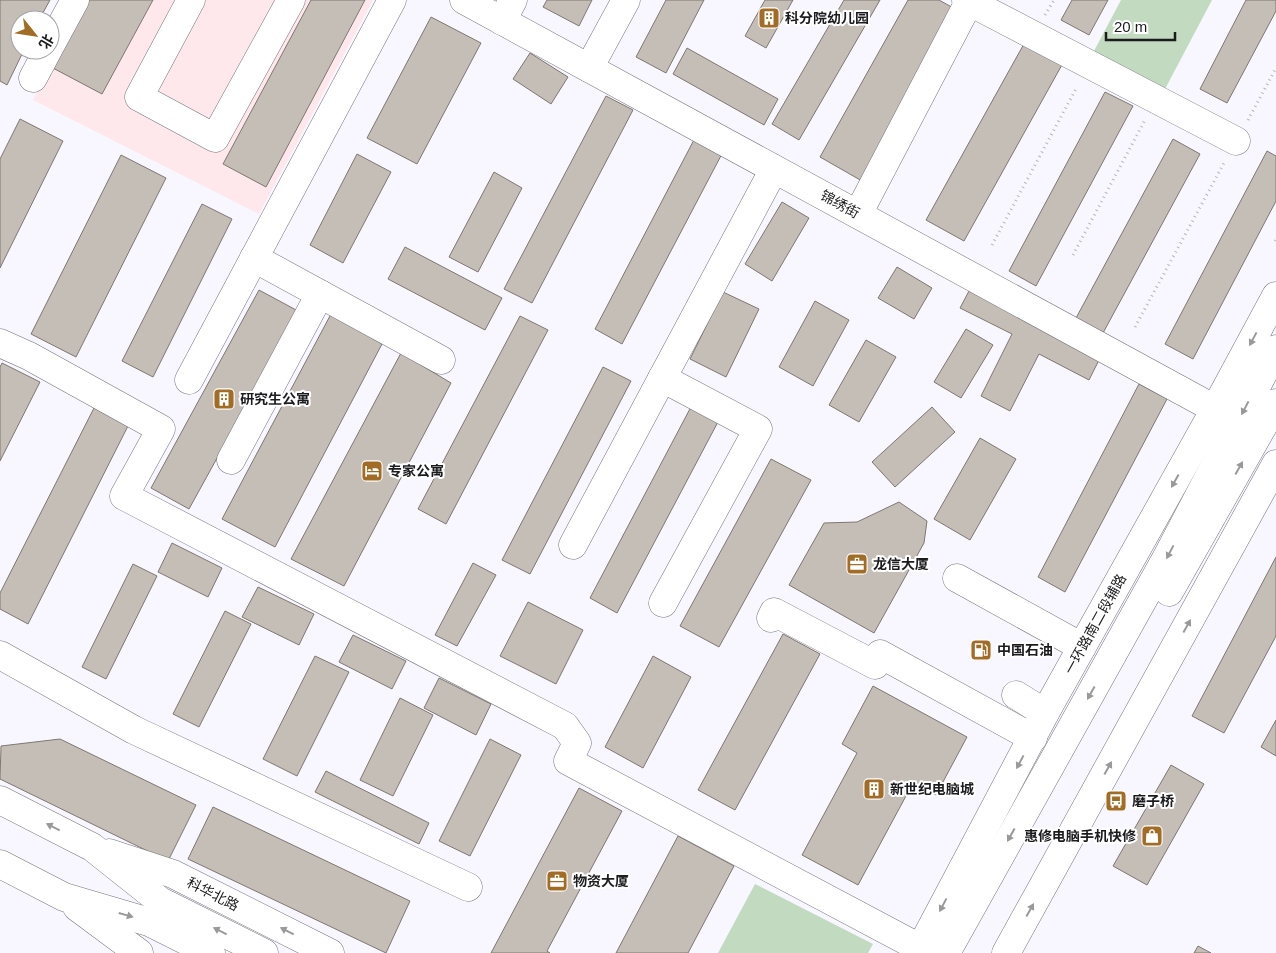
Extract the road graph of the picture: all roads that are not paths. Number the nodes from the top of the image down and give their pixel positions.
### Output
1 (75, 0) edge
2 (191, 0) edge
3 (291, 0) edge
4 (392, 0) edge
5 (464, 0) edge
6 (626, 0) edge
7 (968, 1) edge
8 (507, 10) edge
9 (60, 28) edge
10 (43, 60) edge
11 (589, 68) junction
12 (33, 78) dead end
13 (1236, 141) road end
14 (774, 169) junction
15 (858, 214) junction
16 (254, 258) junction
17 (320, 294) junction
18 (1276, 296) edge
19 (0, 343) edge
20 (1276, 349) edge
21 (441, 360) dead end
22 (662, 378) junction
23 (189, 380) dead end
24 (1276, 403) edge
25 (1216, 409) junction
26 (231, 460) dead end
27 (1276, 464) edge
28 (573, 545) dead end
29 (958, 578) dead end
30 (663, 603) dead end
31 (771, 618) dead end
32 (1082, 647) junction
33 (0, 655) edge
34 (1016, 695) dead end
35 (1046, 713) junction
36 (1033, 738) junction
37 (0, 800) edge
38 (92, 847) junction
39 (0, 864) edge
40 (468, 887) dead end
41 (64, 897) junction
42 (928, 951) edge
43 (139, 953) edge
44 (211, 953) edge
45 (264, 953) edge
46 (330, 953) edge
47 (966, 953) edge
48 (1006, 953) edge

1 - 9 street
2 - 3 street
4 - 16 street
5 - 8 street, 锦绣街
6 - 11 street
7 - 13 street
7 - 15 street
8 - 11 street, 锦绣街
10 - 12 street
11 - 14 street, 锦绣街
14 - 15 street, 锦绣街
14 - 22 street
15 - 25 street, 锦绣街
16 - 17 street
16 - 23 street
17 - 21 street
17 - 26 street
18 -> 25 street, 一环路南二段辅路
19 - 42 street
20 -> 42 street
22 - 28 street
22 - 30 street
47 -> 24 street
25 -> 32 street, 一环路南二段辅路
48 -> 27 street
29 - 32 street
31 - 36 street
32 - 35 street, 一环路南二段辅路
33 - 40 street
34 - 35 street
35 - 36 street, 一环路南二段辅路
36 -> 42 street, 一环路南二段辅路
38 -> 37 street, 科华北路
45 -> 38 street, 科华北路
46 -> 38 street, 科华北路
39 - 41 street
41 - 43 street
41 -> 44 street

